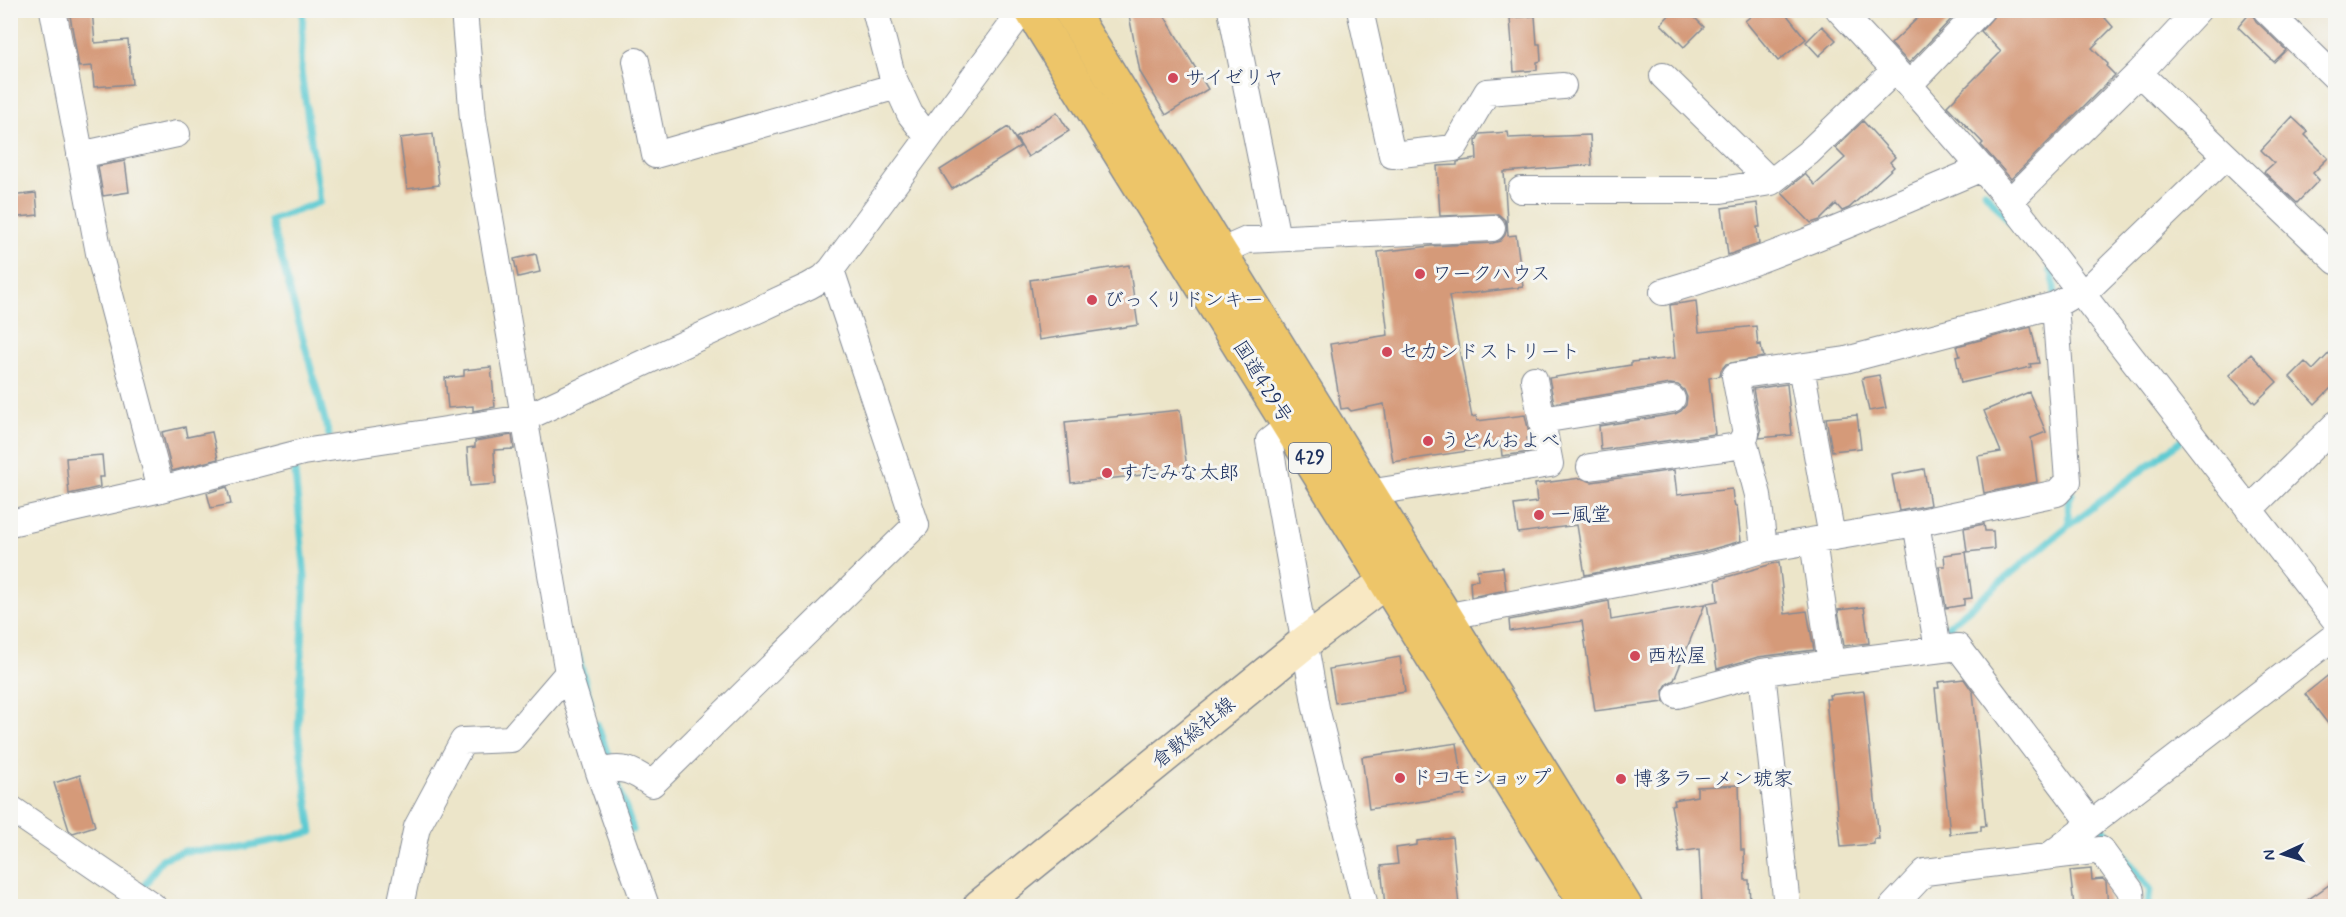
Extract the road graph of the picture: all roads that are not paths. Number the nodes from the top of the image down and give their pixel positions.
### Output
1 (53, 10) edge
2 (464, 10) edge
3 (875, 10) edge
4 (1023, 10) edge
5 (1031, 10) edge
6 (1070, 10) edge
7 (1232, 10) edge
8 (1360, 10) edge
9 (1981, 10) edge
10 (2198, 10) edge
11 (2266, 10) edge
12 (1856, 16) edge
13 (636, 61) dead end
14 (2139, 73) junction
15 (1663, 76) dead end
16 (1901, 78) junction
17 (2336, 78) edge
18 (897, 86) junction
19 (1563, 86) dead end
20 (177, 134) dead end
21 (928, 137) junction
22 (80, 155) junction
23 (2226, 156) junction
24 (1982, 168) junction
25 (1771, 182) junction
26 (1521, 190) dead end
27 (2015, 196) junction
28 (1492, 228) dead end
29 (1278, 238) junction
30 (1220, 252) junction
31 (2336, 261) edge
32 (831, 270) junction
33 (2086, 289) junction
34 (1663, 292) dead end
35 (2055, 305) junction
36 (1802, 367) junction
37 (1534, 379) dead end
38 (1672, 399) dead end
39 (1316, 406) junction
40 (532, 414) junction
41 (1542, 420) junction
42 (1290, 425) junction
43 (2334, 429) edge
44 (1743, 438) junction
45 (1590, 466) dead end
46 (161, 489) junction
47 (1368, 493) junction
48 (2249, 510) junction
49 (10, 523) edge
50 (1916, 523) junction
51 (1822, 539) junction
52 (1764, 549) junction
53 (1398, 571) junction
54 (1444, 617) junction
55 (2336, 621) edge
56 (2336, 635) edge
57 (1304, 643) junction
58 (1938, 649) junction
59 (1831, 663) junction
60 (1762, 672) junction
61 (568, 673) junction
62 (1677, 695) dead end
63 (606, 770) junction
64 (10, 808) edge
65 (2094, 821) junction
66 (2049, 856) junction
67 (149, 905) edge
68 (400, 906) edge
69 (646, 906) edge
70 (980, 906) edge
71 (1365, 906) edge
72 (1587, 906) edge
73 (1625, 906) edge
74 (1787, 906) edge
75 (1893, 906) edge
76 (2132, 906) edge

1 - 22 street
2 - 40 street
3 - 18 street
4 - 21 street
5 - 42 highway, 国道429号 / 429
6 - 30 highway, 国道429号 / 429
7 - 29 street
8 - 19 street
9 - 16 street
10 - 14 street
11 - 17 street
12 - 16 street
13 - 18 street
14 - 23 street
14 - 27 street
15 - 25 street
16 - 24 street
16 - 25 street
18 - 21 street
20 - 22 street
21 - 32 street
22 - 46 street
23 - 31 street
23 - 33 street
24 - 27 street
24 - 34 street
25 - 26 street
27 - 33 street
28 - 29 street
29 - 30 street
30 - 39 highway, 国道429号 / 429
32 - 40 street
32 - 63 street
33 - 35 street
33 - 48 street
35 - 36 street
35 - 50 street
36 - 44 street
36 - 51 street
37 - 41 street
38 - 41 street
39 - 42 street
39 - 47 highway, 国道429号 / 429
40 - 46 street
40 - 61 street
41 - 47 street
42 - 53 highway, 国道429号 / 429
42 - 57 street
43 - 48 street
44 - 45 street
44 - 52 street
46 - 49 street
47 - 53 highway, 国道429号 / 429
48 - 55 street
50 - 51 street
50 - 58 street
51 - 52 street
51 - 59 street
52 - 54 street
53 - 54 highway, 国道429号 / 429
53 - 57 main road, 倉敷総社線
53 - 72 highway, 国道429号 / 429
54 - 73 highway, 国道429号 / 429
56 - 65 street
57 - 70 main road, 倉敷総社線
57 - 71 street
58 - 59 street
58 - 65 street
59 - 60 street
60 - 62 street
60 - 74 street
61 - 63 street
61 - 68 street
63 - 69 street
64 - 67 street
65 - 66 street
66 - 75 street
66 - 76 street

